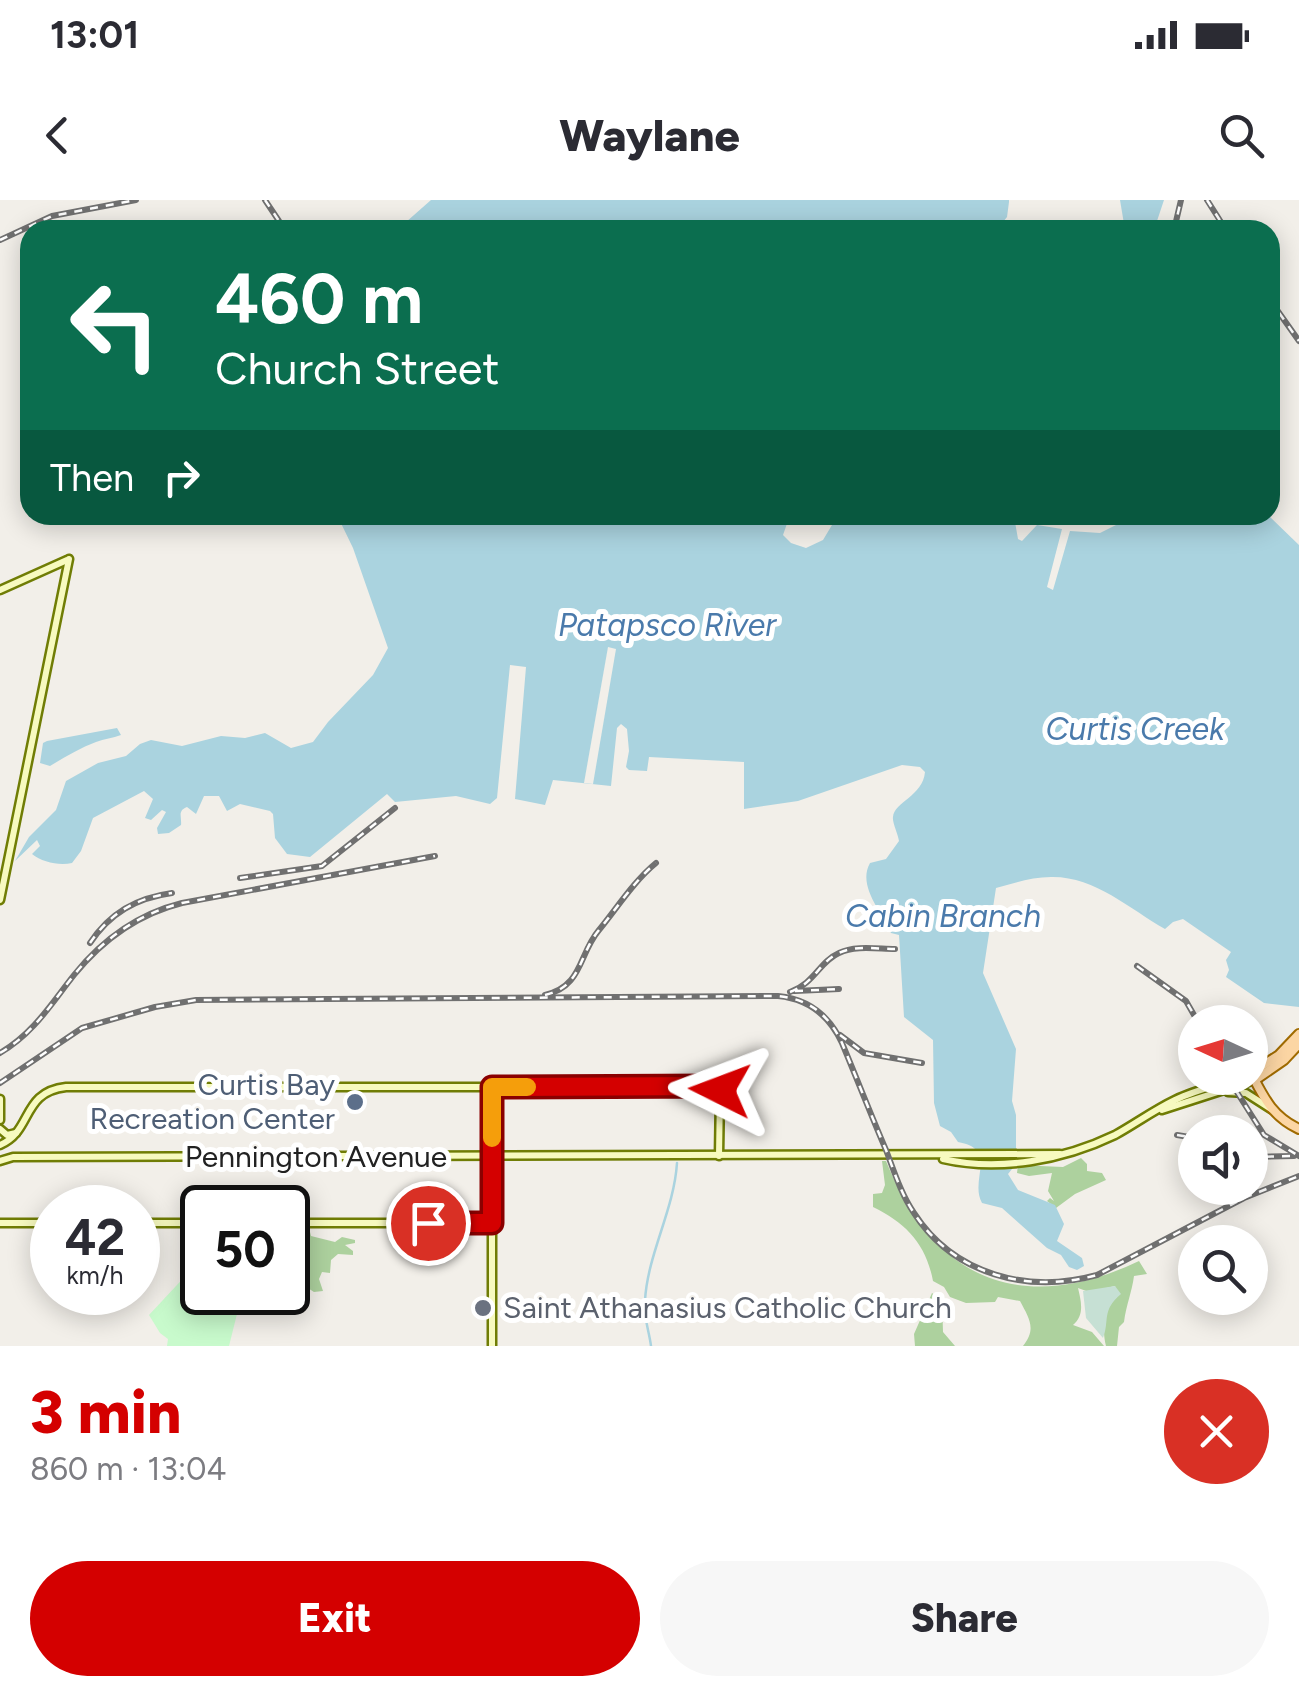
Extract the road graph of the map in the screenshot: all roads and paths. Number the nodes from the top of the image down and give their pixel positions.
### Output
1 (0, 590) edge
2 (0, 900) edge
3 (1297, 1040) edge
4 (1268, 1063) edge
5 (1274, 1068) junction
6 (1268, 1070) edge
7 (492, 1087) junction
8 (1190, 1095) edge
9 (1209, 1095) edge
10 (1249, 1095) edge
11 (1262, 1095) edge
12 (0, 1100) edge
13 (1268, 1106) junction
14 (1156, 1112) junction
15 (0, 1120) edge
16 (1299, 1128) edge
17 (0, 1129) edge
18 (17, 1132) junction
19 (0, 1145) edge
20 (720, 1145) junction
21 (668, 1156) junction
22 (720, 1156) junction
23 (492, 1157) junction
24 (0, 1158) edge
25 (310, 1223) edge
26 (492, 1223) junction
27 (0, 1224) edge
28 (30, 1224) edge
29 (492, 1346) edge

1 - 2 main road
3 - 4 main road, Pennington Avenue
3 - 5 main road, Pennington Avenue
5 - 6 main road, Pennington Avenue
5 - 13 main road
7 - 18 main road
7 - 20 main road
7 - 23 main road
8 - 14 main road, Pennington Avenue
9 - 14 main road, Pennington Avenue
10 - 13 main road
11 - 13 main road
12 - 15 main road
13 - 16 main road
14 - 22 main road, Pennington Avenue
17 - 18 main road
18 - 19 main road
20 - 21 main road
20 - 22 main road
21 - 22 main road, Pennington Avenue
21 - 23 main road, Pennington Avenue
23 - 24 main road, Pennington Avenue
23 - 26 main road
25 - 26 main road
26 - 29 main road
27 - 28 main road

